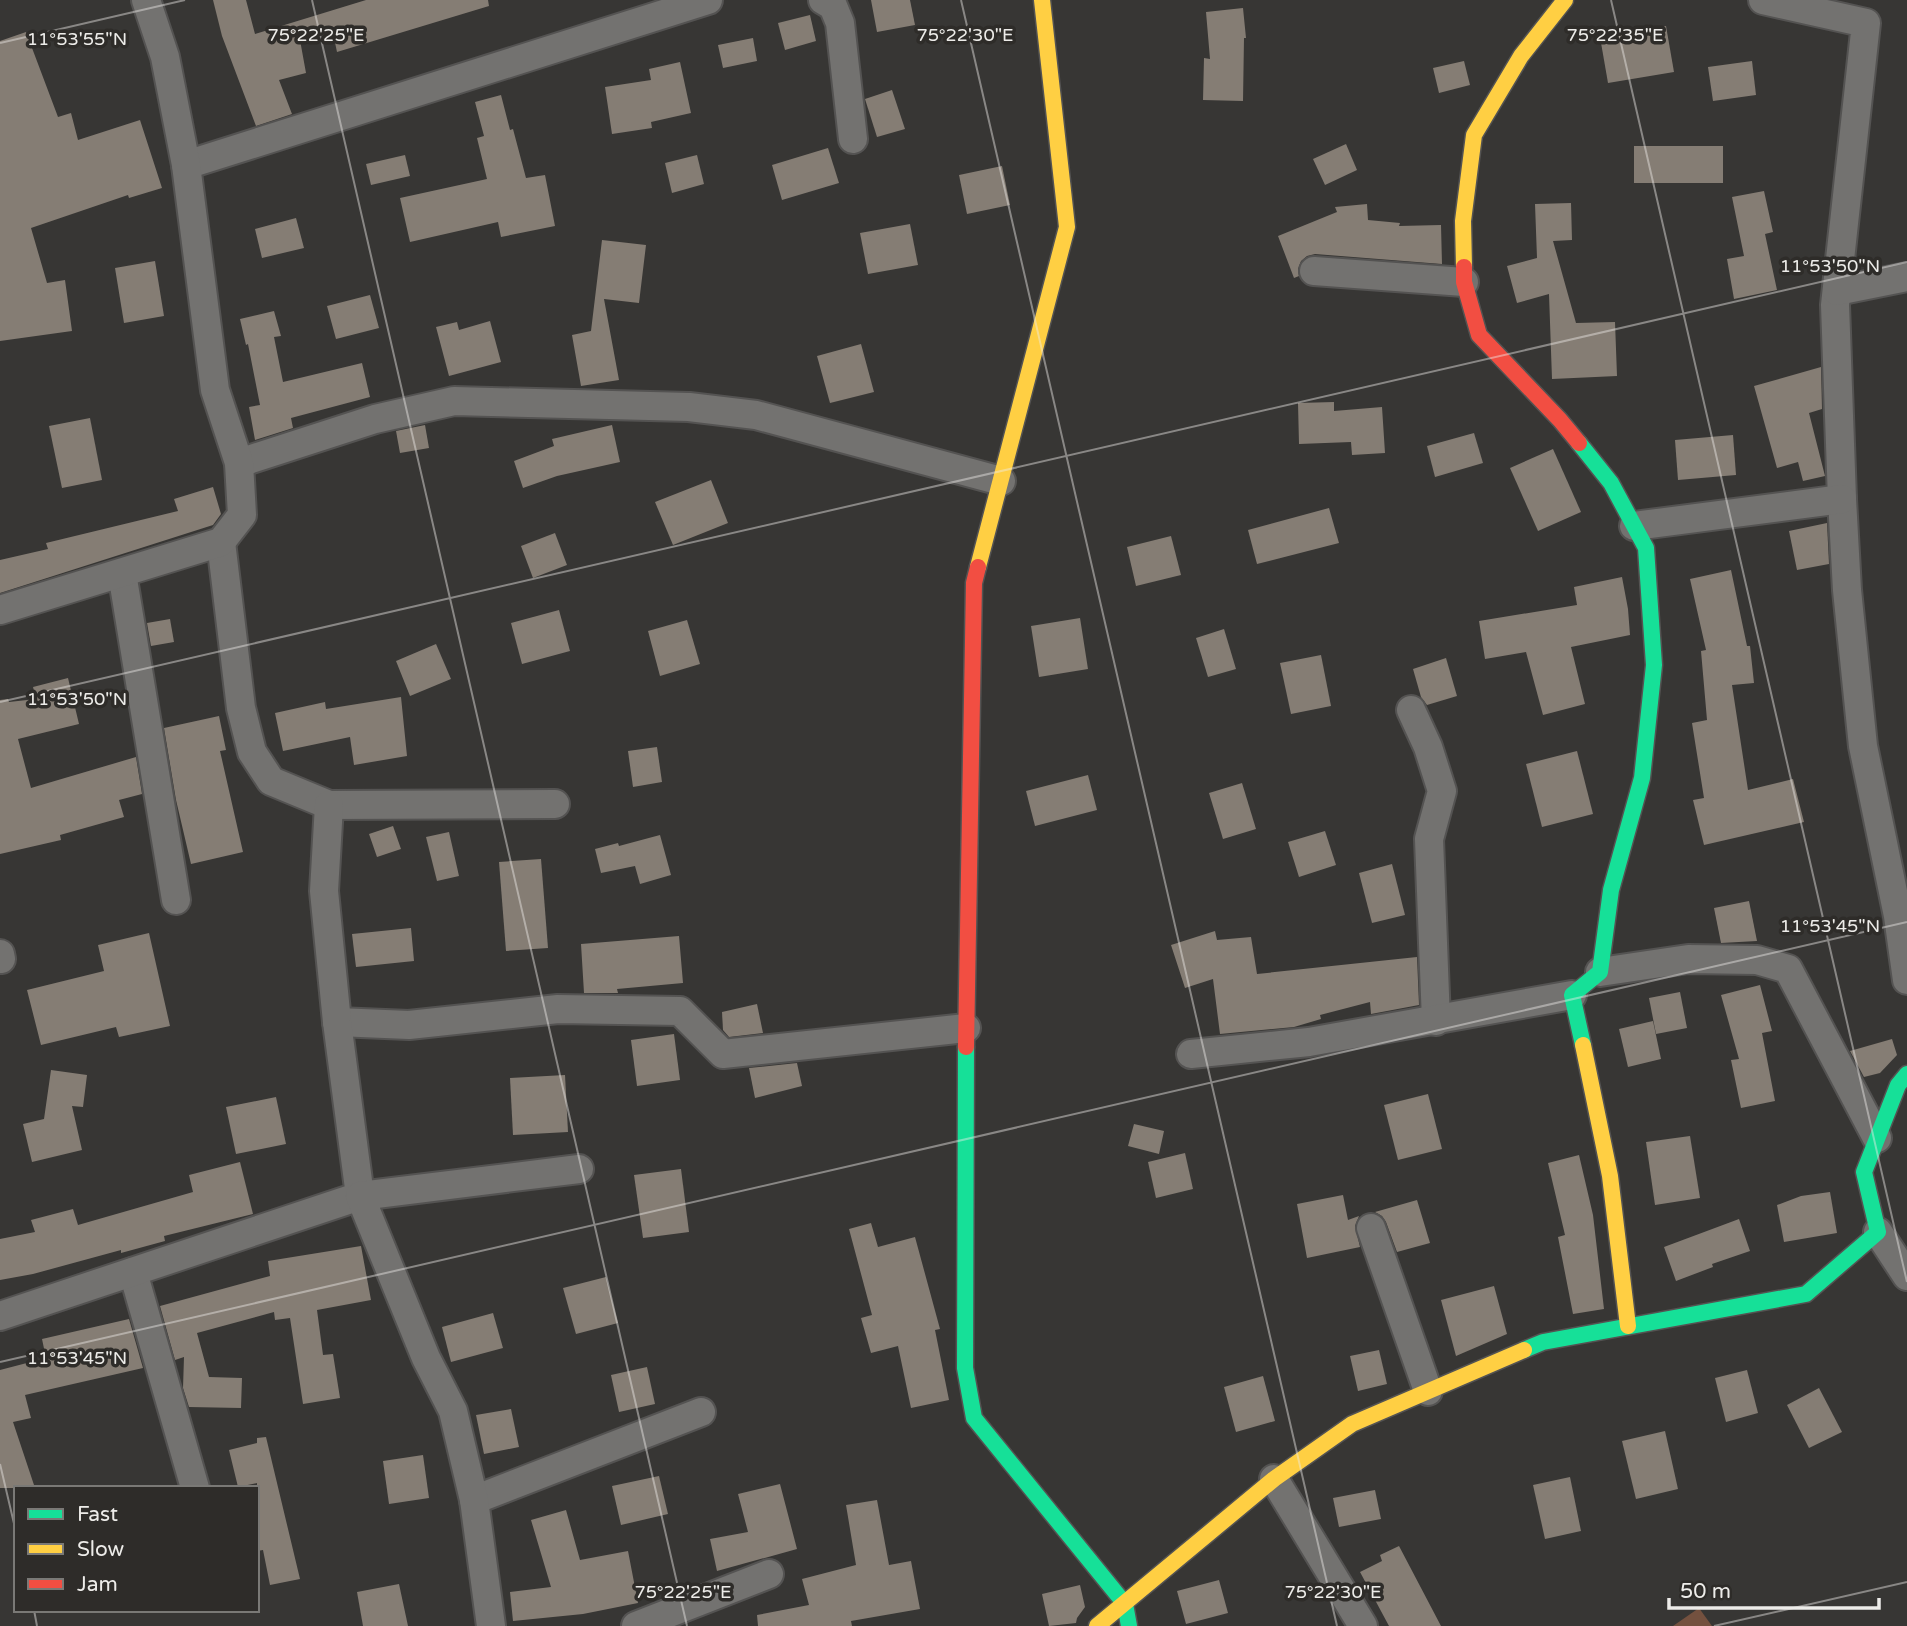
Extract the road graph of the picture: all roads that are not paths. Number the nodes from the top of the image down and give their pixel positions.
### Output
1 (146, 0) edge
2 (708, 0) edge
3 (823, 0) edge
4 (1042, 0) edge
5 (1565, 0) edge
6 (1763, 0) edge
7 (853, 139) dead end
8 (186, 165) junction
9 (1314, 271) dead end
10 (1907, 277) edge
11 (1464, 282) junction
12 (1837, 291) junction
13 (239, 463) junction
14 (1001, 481) junction
15 (1842, 499) junction
16 (1634, 526) junction
17 (221, 542) junction
18 (122, 573) junction
19 (0, 610) edge
20 (1411, 710) dead end
21 (555, 804) dead end
22 (329, 805) junction
23 (176, 900) dead end
24 (1600, 971) junction
25 (1907, 980) edge
26 (1572, 995) junction
27 (1436, 1021) junction
28 (337, 1022) junction
29 (966, 1028) junction
30 (1191, 1055) dead end
31 (1907, 1074) edge
32 (1877, 1138) junction
33 (579, 1169) dead end
34 (360, 1196) junction
35 (1371, 1228) dead end
36 (1878, 1232) junction
37 (133, 1272) junction
38 (1907, 1276) edge
39 (0, 1316) edge
40 (1629, 1326) junction
41 (1428, 1391) junction
42 (701, 1412) dead end
43 (1274, 1479) junction
44 (194, 1486) edge
45 (474, 1500) junction
46 (769, 1574) dead end
47 (1125, 1604) junction
48 (491, 1626) edge
49 (636, 1626) edge
50 (1097, 1626) edge
51 (1129, 1626) edge
52 (1363, 1626) edge

1 - 8 street
2 - 8 street
3 - 7 street
4 - 14 street
5 - 11 street
6 - 12 street
8 - 13 street
9 - 11 street
10 - 12 street
11 - 16 street
12 - 15 street
13 - 14 street
13 - 17 street
14 - 29 street
15 - 16 street
15 - 25 street
16 - 24 street
17 - 18 street
17 - 22 street
18 - 19 street
18 - 23 street
20 - 27 street
21 - 22 street
22 - 28 street
24 - 26 street
24 - 32 street
26 - 27 street
26 - 40 street
27 - 30 street
28 - 29 street
28 - 34 street
29 - 47 street
31 - 32 street
32 - 36 street
33 - 34 street
34 - 37 street
34 - 45 street
35 - 41 street
36 - 38 street
36 - 40 street
37 - 39 street
37 - 44 street
40 - 41 street
41 - 43 street
42 - 45 street
43 - 47 street
43 - 52 street
45 - 48 street
46 - 49 street
47 - 50 street
47 - 51 street

